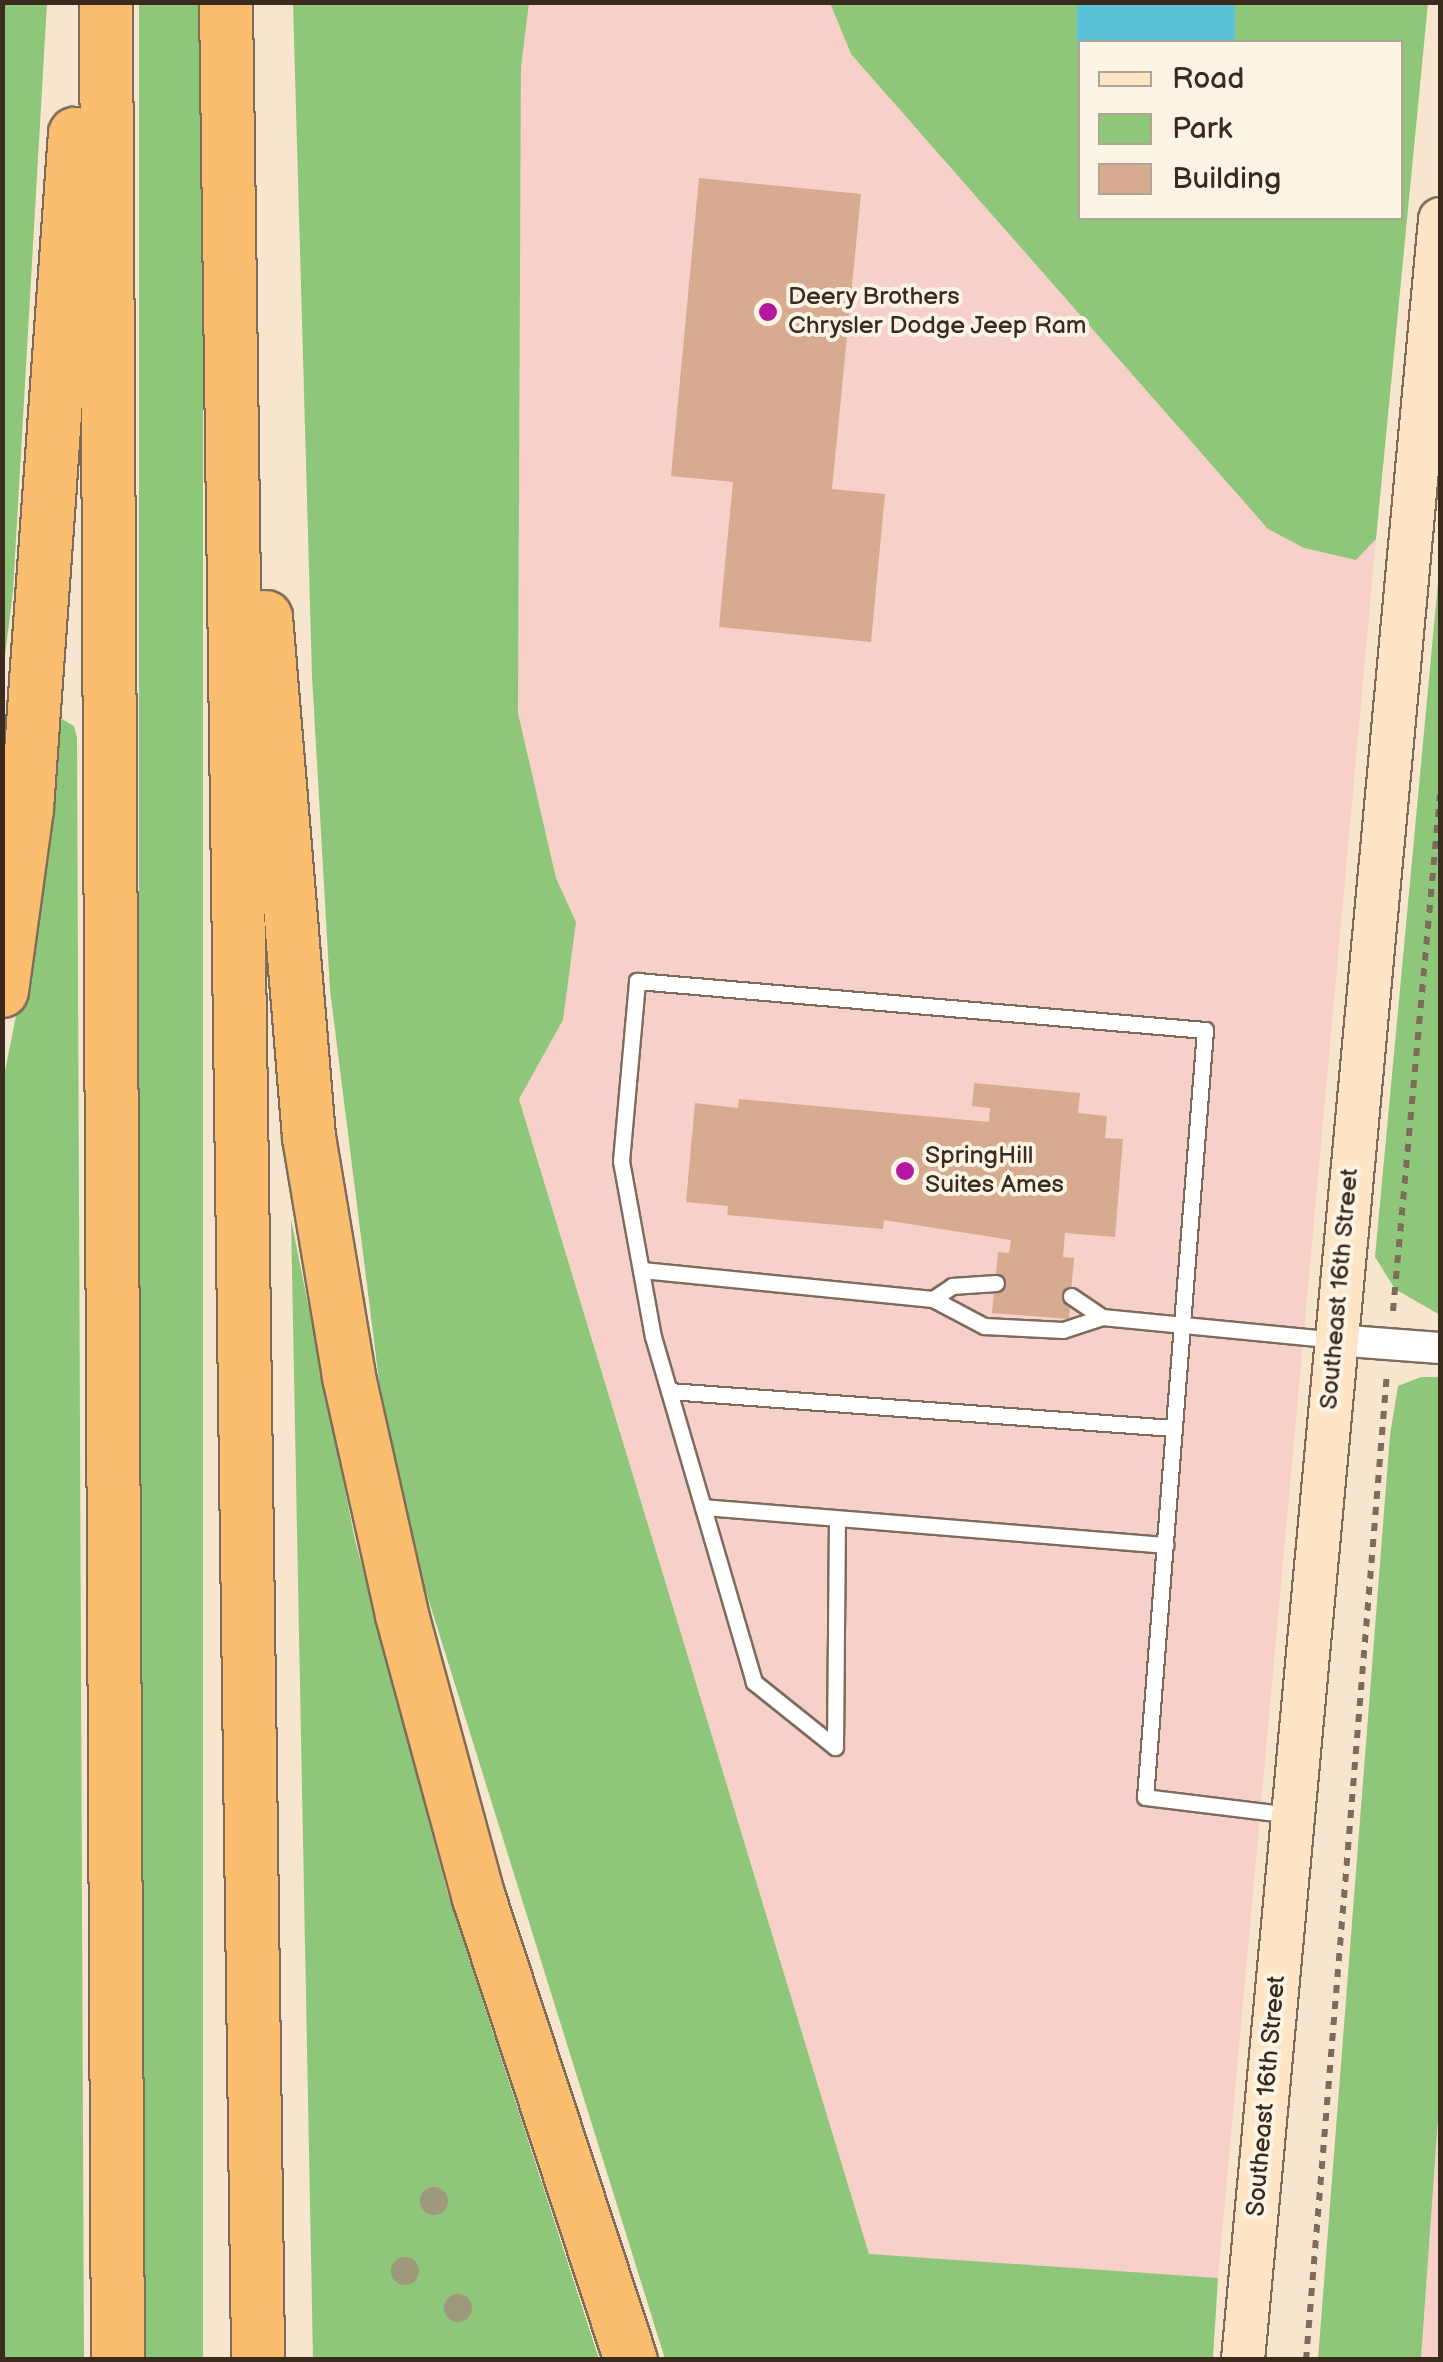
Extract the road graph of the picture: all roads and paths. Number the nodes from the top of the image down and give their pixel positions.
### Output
1 (85, 2) edge
2 (106, 2) edge
3 (226, 2) edge
4 (227, 87) junction
5 (1440, 219) edge
6 (1440, 794) edge
7 (2, 991) edge
8 (642, 1270) junction
9 (996, 1283) dead end
10 (1394, 1289) dead end
11 (1070, 1296) dead end
12 (933, 1299) junction
13 (1102, 1317) junction
14 (1182, 1325) junction
15 (1336, 1340) junction
16 (1440, 1348) edge
17 (669, 1391) junction
18 (1386, 1393) dead end
19 (1173, 1428) junction
20 (703, 1506) junction
21 (837, 1520) junction
22 (1166, 1545) junction
23 (1292, 1815) junction
24 (118, 2360) edge
25 (258, 2360) edge
26 (630, 2360) edge
27 (1243, 2360) edge
28 (1306, 2360) edge

1 - 7 highway
2 - 24 highway
3 - 4 highway
4 - 25 highway
4 - 26 highway
5 - 15 main road, Southeast 16th Street
6 - 10 path
8 - 12 lane
8 - 14 lane
8 - 17 lane
9 - 12 lane
11 - 13 lane
12 - 13 lane
13 - 14 lane
14 - 15 lane
14 - 19 lane
15 - 16 street
15 - 23 main road, Southeast 16th Street
17 - 19 lane
17 - 20 lane
18 - 28 path
19 - 22 lane
20 - 21 lane
20 - 21 lane
21 - 22 lane
22 - 23 lane
23 - 27 main road, Southeast 16th Street

